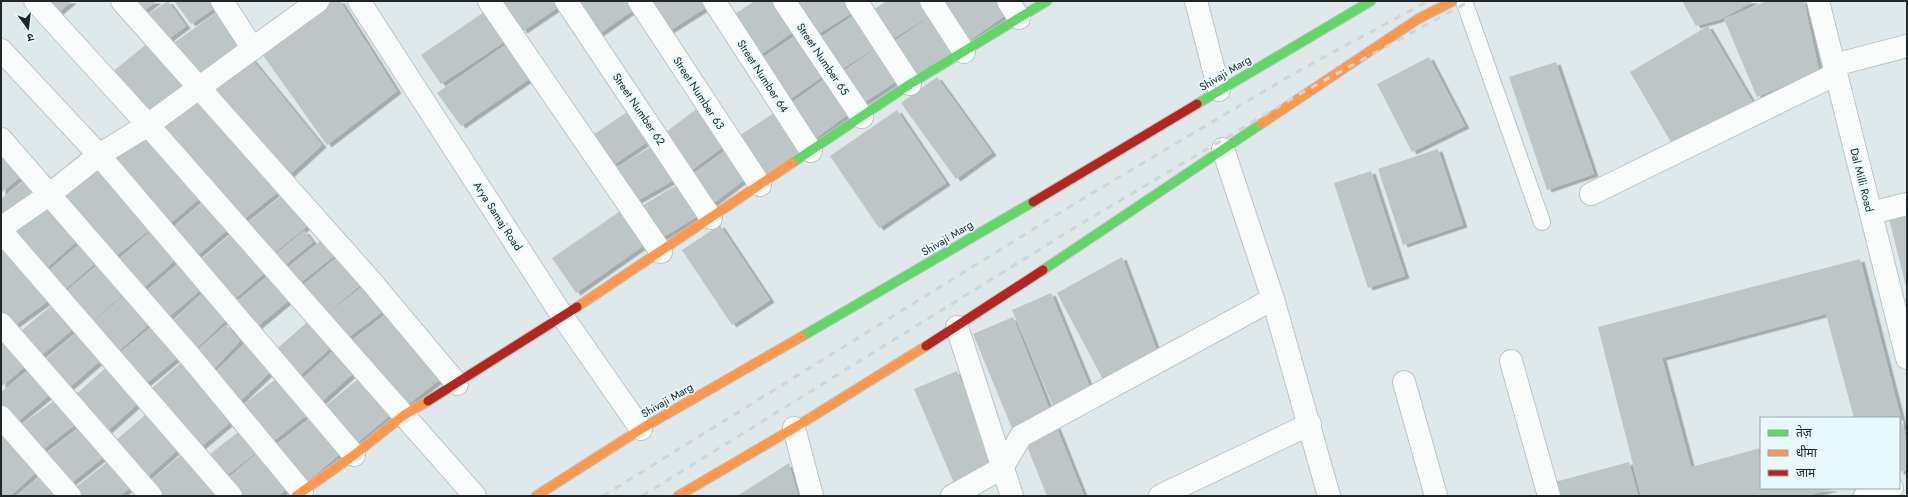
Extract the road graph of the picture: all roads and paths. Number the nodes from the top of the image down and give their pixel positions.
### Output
1 (35, 1) edge
2 (122, 1) edge
3 (222, 1) edge
4 (318, 1) edge
5 (359, 1) edge
6 (489, 1) edge
7 (566, 1) edge
8 (639, 1) edge
9 (714, 1) edge
10 (784, 1) edge
11 (856, 1) edge
12 (931, 1) edge
13 (1047, 1) edge
14 (1196, 1) edge
15 (1371, 1) edge
16 (1452, 1) edge
17 (1464, 1) edge
18 (1818, 1) edge
19 (1014, 9) edge
20 (1907, 46) edge
21 (253, 49) junction
22 (1, 50) edge
23 (964, 52) junction
24 (1835, 69) junction
25 (910, 84) junction
26 (199, 88) junction
27 (1219, 90) junction
28 (862, 116) junction
29 (148, 125) junction
30 (1, 139) edge
31 (1223, 149) junction
32 (811, 150) junction
33 (99, 155) junction
34 (760, 185) junction
35 (50, 194) junction
36 (1591, 194) dead end
37 (1907, 204) edge
38 (1870, 213) junction
39 (711, 218) junction
40 (1542, 222) dead end
41 (1, 228) edge
42 (1, 231) edge
43 (661, 252) junction
44 (1273, 299) junction
45 (1900, 301) edge
46 (563, 318) junction
47 (1, 324) edge
48 (957, 327) junction
49 (1907, 358) edge
50 (1511, 361) dead end
51 (1404, 382) dead end
52 (457, 384) junction
53 (404, 415) junction
54 (1, 418) edge
55 (1310, 424) junction
56 (794, 428) junction
57 (640, 429) junction
58 (354, 455) junction
59 (1002, 468) junction
60 (1889, 489) edge
61 (299, 494) edge
62 (70, 496) edge
63 (151, 496) edge
64 (231, 496) edge
65 (475, 496) edge
66 (536, 496) edge
67 (678, 496) edge
68 (812, 496) edge
69 (952, 496) edge
70 (1012, 496) edge
71 (1160, 496) edge
72 (1329, 496) edge
73 (1436, 496) edge
74 (1549, 496) edge
75 (1865, 496) edge

1 - 29 street
2 - 26 street
3 - 21 street
4 - 21 street
5 - 46 street, Arya Samaj Road
6 - 43 street
7 - 39 street, Street Number 62
8 - 34 street, Street Number 63
9 - 32 street, Street Number 64
10 - 28 street, Street Number 65
11 - 25 street
12 - 23 street
13 - 19 main road
14 - 27 street
15 - 27 main road, Shivaji Marg
16 - 31 main road
17 - 40 lane
18 - 24 street, Dal Milli Road
19 - 23 main road
20 - 24 street
21 - 26 street
22 - 33 street
23 - 25 main road
24 - 36 street
24 - 38 street, Dal Milli Road
25 - 28 main road
26 - 29 street
26 - 52 street
27 - 57 main road, Shivaji Marg
28 - 32 main road
29 - 33 street
29 - 53 street
30 - 35 street
31 - 44 street
31 - 48 main road
32 - 34 main road
33 - 35 street
33 - 58 street
34 - 39 main road
35 - 41 street
35 - 61 street
37 - 38 street
38 - 45 street, Dal Milli Road
39 - 43 main road
42 - 64 street
43 - 46 main road
44 - 55 street
44 - 59 street
45 - 49 street, Dal Milli Road
46 - 52 main road
46 - 57 street, Arya Samaj Road
47 - 63 street
48 - 56 main road
48 - 59 street
50 - 74 street
51 - 73 street
52 - 53 main road
53 - 58 main road
53 - 65 street
54 - 62 street
55 - 71 street
55 - 72 street
56 - 67 main road
56 - 68 street
57 - 66 main road, Shivaji Marg
58 - 61 main road
59 - 69 street
59 - 70 street
60 - 75 street

